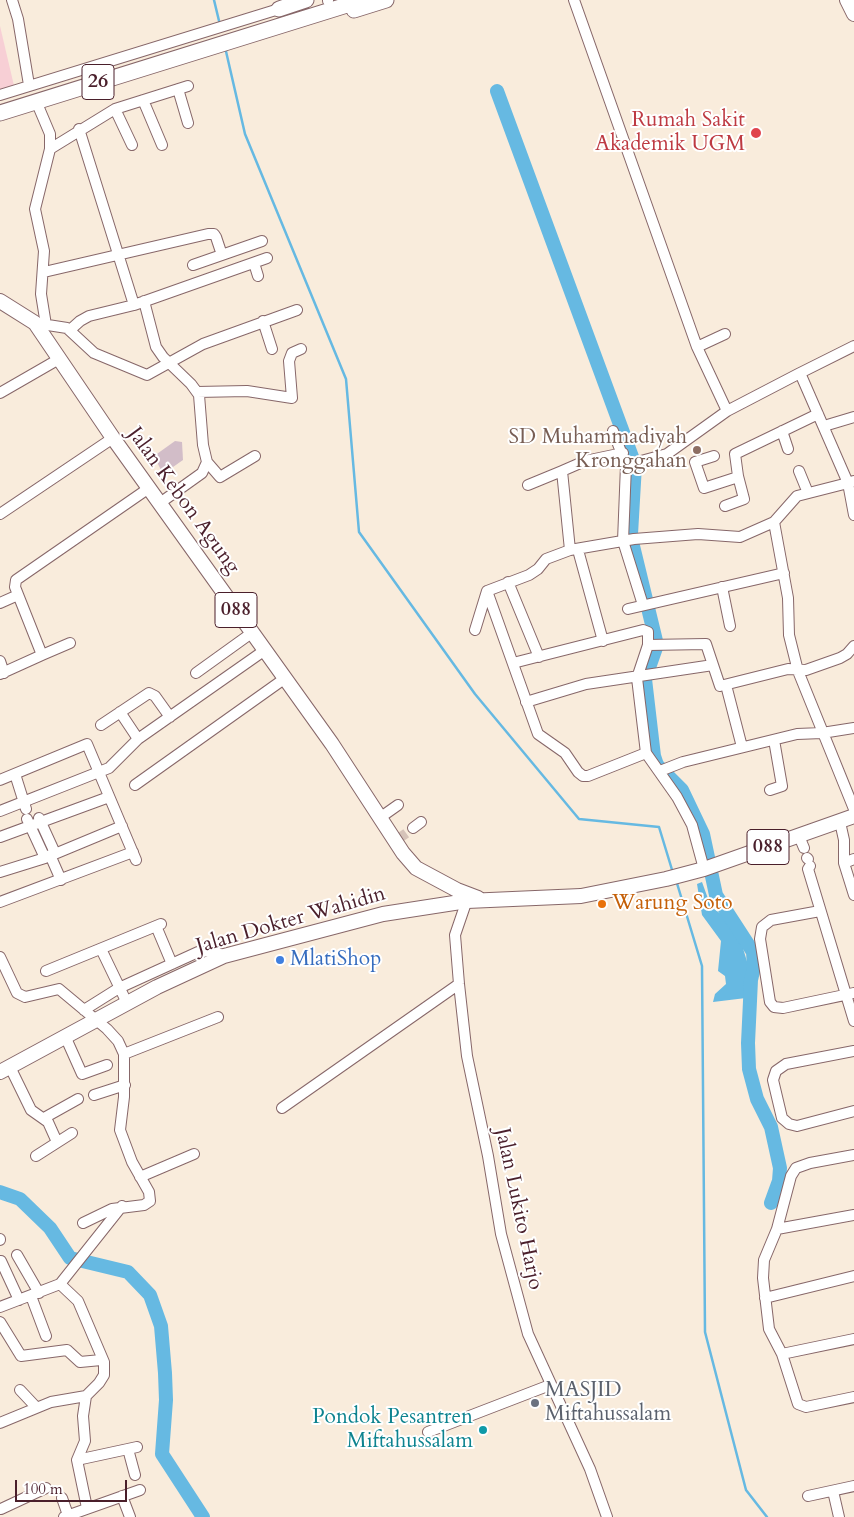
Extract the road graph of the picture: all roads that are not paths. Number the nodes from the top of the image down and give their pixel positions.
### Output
1 (12, 0) edge
2 (306, 0) edge
3 (329, 0) edge
4 (363, 0) edge
5 (386, 0) edge
6 (574, 0) edge
7 (848, 0) edge
8 (854, 14) edge
9 (282, 20) junction
10 (195, 47) junction
11 (29, 85) junction
12 (0, 95) edge
13 (143, 100) junction
14 (0, 103) edge
15 (39, 108) junction
16 (115, 109) junction
17 (0, 113) edge
18 (0, 120) edge
19 (188, 122) dead end
20 (79, 129) junction
21 (132, 145) dead end
22 (162, 146) dead end
23 (50, 149) junction
24 (262, 241) dead end
25 (222, 255) junction
26 (119, 256) junction
27 (267, 258) dead end
28 (254, 263) junction
29 (193, 266) dead end
30 (44, 272) junction
31 (258, 276) dead end
32 (0, 301) edge
33 (139, 303) junction
34 (297, 310) dead end
35 (263, 321) junction
36 (40, 324) junction
37 (70, 330) junction
38 (724, 334) dead end
39 (854, 346) edge
40 (696, 347) junction
41 (272, 349) dead end
42 (301, 349) dead end
43 (59, 359) junction
44 (170, 362) junction
45 (800, 373) junction
46 (197, 392) junction
47 (0, 393) edge
48 (727, 411) junction
49 (818, 414) junction
50 (854, 417) edge
51 (824, 426) junction
52 (613, 430) dead end
53 (782, 431) junction
54 (113, 438) junction
55 (788, 449) dead end
56 (623, 453) junction
57 (256, 456) dead end
58 (714, 456) dead end
59 (207, 462) junction
60 (626, 465) junction
61 (562, 471) junction
62 (799, 471) dead end
63 (738, 477) junction
64 (851, 482) edge
65 (528, 485) dead end
66 (149, 488) junction
67 (808, 493) junction
68 (160, 504) junction
69 (725, 506) dead end
70 (0, 514) edge
71 (854, 515) edge
72 (774, 522) junction
73 (623, 541) junction
74 (574, 550) junction
75 (784, 573) junction
76 (508, 582) junction
77 (722, 587) junction
78 (487, 591) junction
79 (18, 596) junction
80 (0, 603) edge
81 (643, 605) junction
82 (628, 609) dead end
83 (730, 626) dead end
84 (475, 630) dead end
85 (253, 632) junction
86 (603, 641) junction
87 (70, 643) dead end
88 (650, 645) junction
89 (854, 646) edge
90 (265, 650) junction
91 (42, 655) junction
92 (538, 657) junction
93 (0, 661) edge
94 (513, 663) junction
95 (713, 665) junction
96 (798, 671) junction
97 (196, 673) dead end
98 (2, 674) edge
99 (637, 678) junction
100 (284, 679) junction
101 (726, 686) junction
102 (526, 702) junction
103 (120, 712) junction
104 (170, 717) junction
105 (101, 725) dead end
106 (854, 728) edge
107 (822, 733) junction
108 (138, 739) junction
109 (774, 740) junction
110 (742, 747) junction
111 (646, 753) junction
112 (98, 771) junction
113 (660, 772) junction
114 (15, 774) junction
115 (0, 780) edge
116 (135, 785) dead end
117 (770, 790) dead end
118 (109, 797) junction
119 (398, 805) dead end
120 (854, 809) edge
121 (0, 811) edge
122 (26, 814) junction
123 (854, 816) edge
124 (380, 817) junction
125 (40, 820) junction
126 (840, 822) junction
127 (122, 826) junction
128 (0, 838) edge
129 (805, 854) junction
130 (50, 855) junction
131 (849, 861) edge
132 (704, 869) junction
133 (0, 872) edge
134 (60, 880) junction
135 (854, 895) edge
136 (468, 898) junction
137 (0, 902) edge
138 (820, 911) junction
139 (101, 949) junction
140 (224, 956) junction
141 (0, 957) edge
142 (172, 964) junction
143 (46, 971) dead end
144 (459, 984) junction
145 (119, 988) junction
146 (850, 994) edge
147 (127, 1002) junction
148 (84, 1010) junction
149 (218, 1018) dead end
150 (95, 1020) junction
151 (854, 1021) edge
152 (65, 1036) junction
153 (854, 1051) edge
154 (124, 1054) junction
155 (107, 1065) dead end
156 (3, 1070) edge
157 (125, 1085) junction
158 (94, 1095) dead end
159 (78, 1099) dead end
160 (282, 1108) dead end
161 (854, 1111) edge
162 (44, 1118) junction
163 (72, 1133) dead end
164 (57, 1142) junction
165 (194, 1154) dead end
166 (854, 1155) edge
167 (36, 1156) dead end
168 (140, 1177) junction
169 (122, 1206) junction
170 (854, 1215) edge
171 (83, 1223) dead end
172 (777, 1229) junction
173 (17, 1255) dead end
174 (1, 1261) edge
175 (854, 1276) edge
176 (60, 1284) junction
177 (35, 1294) junction
178 (764, 1298) junction
179 (19, 1300) junction
180 (0, 1307) edge
181 (0, 1322) edge
182 (46, 1336) dead end
183 (854, 1339) edge
184 (782, 1354) junction
185 (104, 1362) junction
186 (550, 1386) junction
187 (20, 1390) dead end
188 (86, 1396) junction
189 (854, 1397) edge
190 (36, 1407) junction
191 (0, 1423) edge
192 (428, 1432) dead end
193 (77, 1460) junction
194 (135, 1475) dead end
195 (854, 1486) edge
196 (46, 1488) dead end
197 (140, 1490) dead end
198 (833, 1491) junction
199 (122, 1496) junction
200 (808, 1496) dead end
201 (62, 1498) dead end
202 (87, 1508) junction
203 (1, 1511) edge
204 (65, 1516) edge
205 (130, 1517) edge
206 (608, 1517) edge
207 (839, 1517) edge

1 - 11 street
2 - 9 highway
3 - 9 highway, 26
4 - 9 highway, 26
5 - 9 highway
6 - 40 street
7 - 8 main road
9 - 10 highway, 26
10 - 11 street
10 - 14 highway, 26
10 - 15 street
10 - 17 highway, 26
11 - 12 street
13 - 16 street
13 - 19 street
13 - 22 street
15 - 18 street
15 - 23 street
16 - 20 street
16 - 21 street
20 - 23 street
20 - 26 street
23 - 30 street
24 - 25 street
25 - 26 street
25 - 29 street
26 - 30 street
26 - 33 street
27 - 28 street
28 - 31 street
28 - 33 street
30 - 36 street
32 - 36 main road, Jalan Kebon Agung / 088
33 - 37 street
33 - 44 street
34 - 35 street
35 - 41 street
35 - 44 street
36 - 37 street
36 - 43 main road, Jalan Kebon Agung / 088
37 - 44 street
38 - 40 street
39 - 45 street
40 - 48 street
42 - 46 street
43 - 47 street
43 - 54 main road, Jalan Kebon Agung / 088
44 - 46 street
45 - 48 street
45 - 49 street
46 - 59 street
48 - 60 street
49 - 51 street
49 - 53 street
50 - 51 street
51 - 64 street
52 - 56 street
53 - 55 street
53 - 63 street
54 - 66 main road, Jalan Kebon Agung / 088
54 - 70 street
56 - 60 street
56 - 61 street
57 - 59 street
58 - 63 street
59 - 68 street
60 - 73 street
61 - 65 street
61 - 74 street
62 - 67 street
63 - 69 street
64 - 67 street
64 - 71 street
66 - 68 main road, Jalan Kebon Agung / 088
66 - 79 street
67 - 72 street
68 - 85 main road, Jalan Kebon Agung / 088
72 - 73 street
72 - 75 street
73 - 74 street
73 - 81 street
74 - 76 street
74 - 86 street
75 - 77 street
75 - 96 street
76 - 78 street
76 - 92 street
77 - 81 street
77 - 83 street
78 - 84 street
78 - 94 street
79 - 80 street
79 - 91 street
81 - 82 street
85 - 90 main road, Jalan Kebon Agung / 088
85 - 97 street
86 - 88 street
86 - 92 street
87 - 91 street
88 - 95 street
88 - 99 street
89 - 96 street
90 - 100 main road, Jalan Kebon Agung / 088
90 - 104 street
91 - 98 street
92 - 94 street
93 - 98 street
94 - 102 street
95 - 99 street
95 - 101 street
96 - 101 street
96 - 107 street
99 - 102 street
99 - 111 street
100 - 116 street
100 - 124 main road, Jalan Kebon Agung / 088
101 - 110 street
102 - 111 street
103 - 104 street
103 - 105 street
103 - 108 street
104 - 108 street
106 - 107 street
107 - 109 street
107 - 120 street
108 - 112 street
109 - 110 street
109 - 117 street
110 - 113 street
111 - 113 street
112 - 114 street
112 - 118 street
112 - 122 street
113 - 132 street
114 - 115 street
114 - 122 street
118 - 125 street
118 - 127 street
119 - 124 street
121 - 122 street
122 - 125 street
122 - 128 street
122 - 130 street
123 - 126 main road, Jalan Kebon Agung / 088
124 - 136 main road, Jalan Kebon Agung / 088
125 - 130 street
126 - 129 main road, Jalan Kebon Agung / 088
126 - 131 street
127 - 130 street
127 - 134 street
129 - 132 main road, Jalan Kebon Agung / 088
129 - 138 street
130 - 133 street
130 - 134 street
131 - 135 street
132 - 136 main road, Jalan Kebon Agung / 088
134 - 137 street
136 - 140 main road, Jalan Dokter Wahidin
136 - 144 street, Jalan Lukito Harjo
138 - 146 street
138 - 146 street
139 - 142 street
139 - 143 street
139 - 145 street
140 - 142 street
140 - 147 main road, Jalan Dokter Wahidin
141 - 148 street
142 - 145 street
144 - 160 street
144 - 186 street, Jalan Lukito Harjo
145 - 147 street
145 - 148 street
146 - 151 street
147 - 150 main road, Jalan Dokter Wahidin
148 - 150 street
149 - 154 street
150 - 152 main road, Jalan Dokter Wahidin
150 - 154 street
152 - 155 street
152 - 156 main road, Jalan Dokter Wahidin
153 - 161 street
154 - 157 street
156 - 162 street
157 - 158 street
157 - 168 street
159 - 162 street
162 - 164 street
163 - 164 street
164 - 167 street
165 - 168 street
166 - 172 street
168 - 169 street
169 - 171 street
169 - 176 street
170 - 172 street
172 - 178 street
173 - 177 street
174 - 179 street
175 - 178 street
176 - 177 street
176 - 185 street
177 - 179 street
177 - 182 street
178 - 184 street
179 - 180 street
181 - 185 street
183 - 184 street
184 - 189 street
185 - 188 street
186 - 192 street
186 - 206 street, Jalan Lukito Harjo
187 - 190 street
188 - 190 street
188 - 193 street
190 - 191 street
193 - 194 street
193 - 202 street
195 - 198 street
196 - 203 street
197 - 199 street
198 - 200 street
198 - 207 street
199 - 202 street
199 - 205 street
201 - 204 street
202 - 204 street

